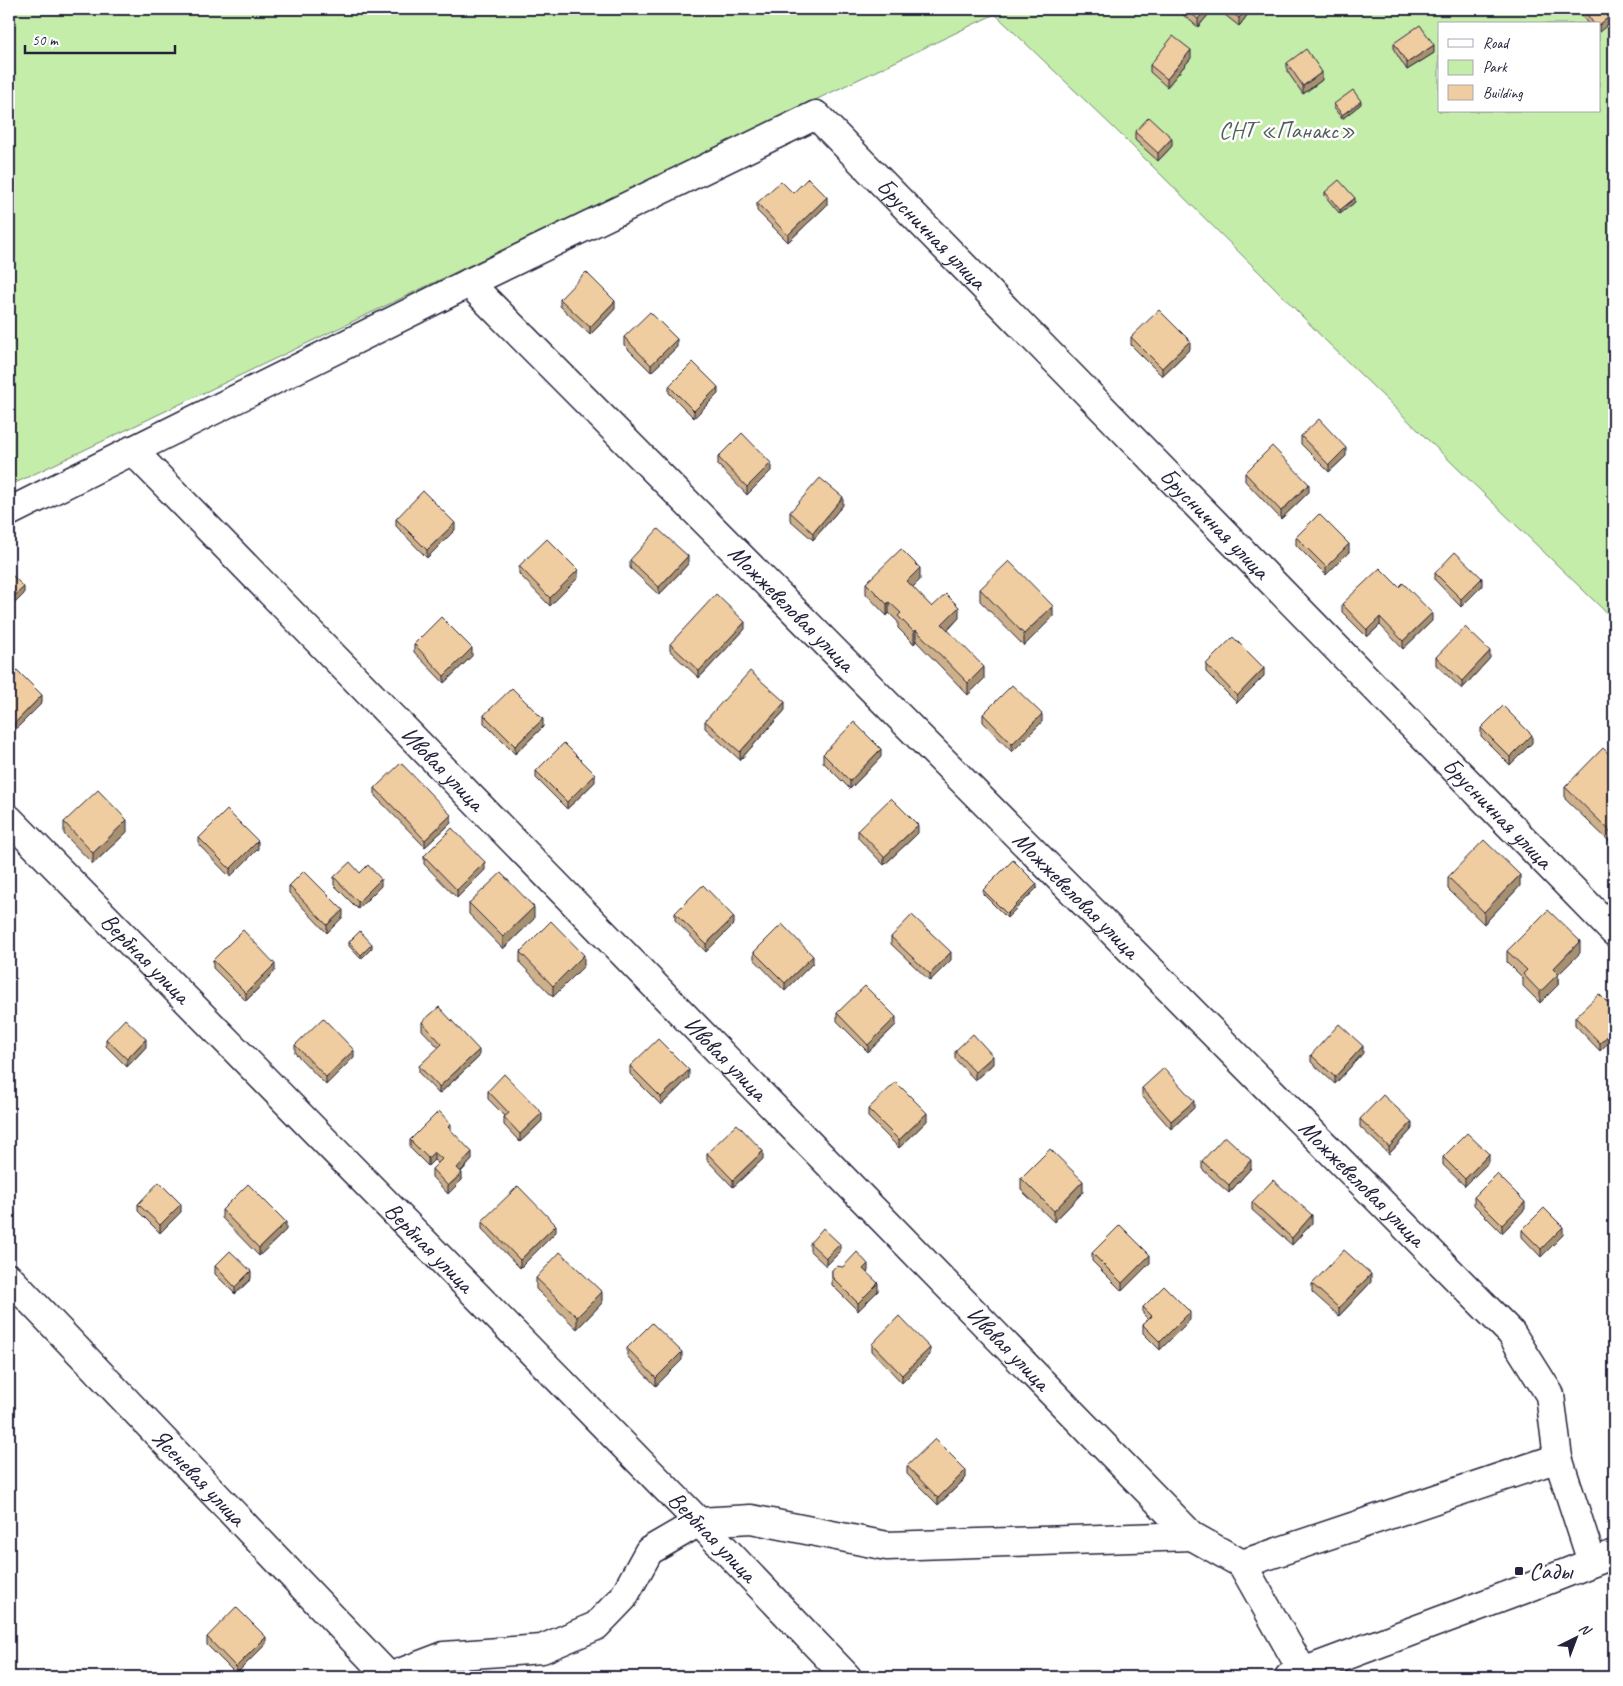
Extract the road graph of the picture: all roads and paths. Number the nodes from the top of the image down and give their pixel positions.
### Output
1 (469, 283) junction
2 (132, 450) junction
3 (9, 512) edge
4 (9, 819) edge
5 (1614, 932) edge
6 (9, 1278) edge
7 (1558, 1458) junction
8 (699, 1522) junction
9 (1192, 1536) junction
10 (1603, 1558) edge
11 (1242, 1564) junction
12 (1296, 1674) edge
13 (389, 1677) edge
14 (847, 1677) edge

1 - 2 street
1 - 5 street, Брусничная улица
1 - 7 street, Можжевеловая улица
2 - 3 street
2 - 9 street, Ивовая улица
4 - 8 street, Вербная улица
6 - 13 street, Ясеневая улица
7 - 10 street, Можжевеловая улица
7 - 11 street
8 - 9 street
8 - 13 street
8 - 14 street, Вербная улица
9 - 11 street, Ивовая улица
10 - 12 street
11 - 12 street

